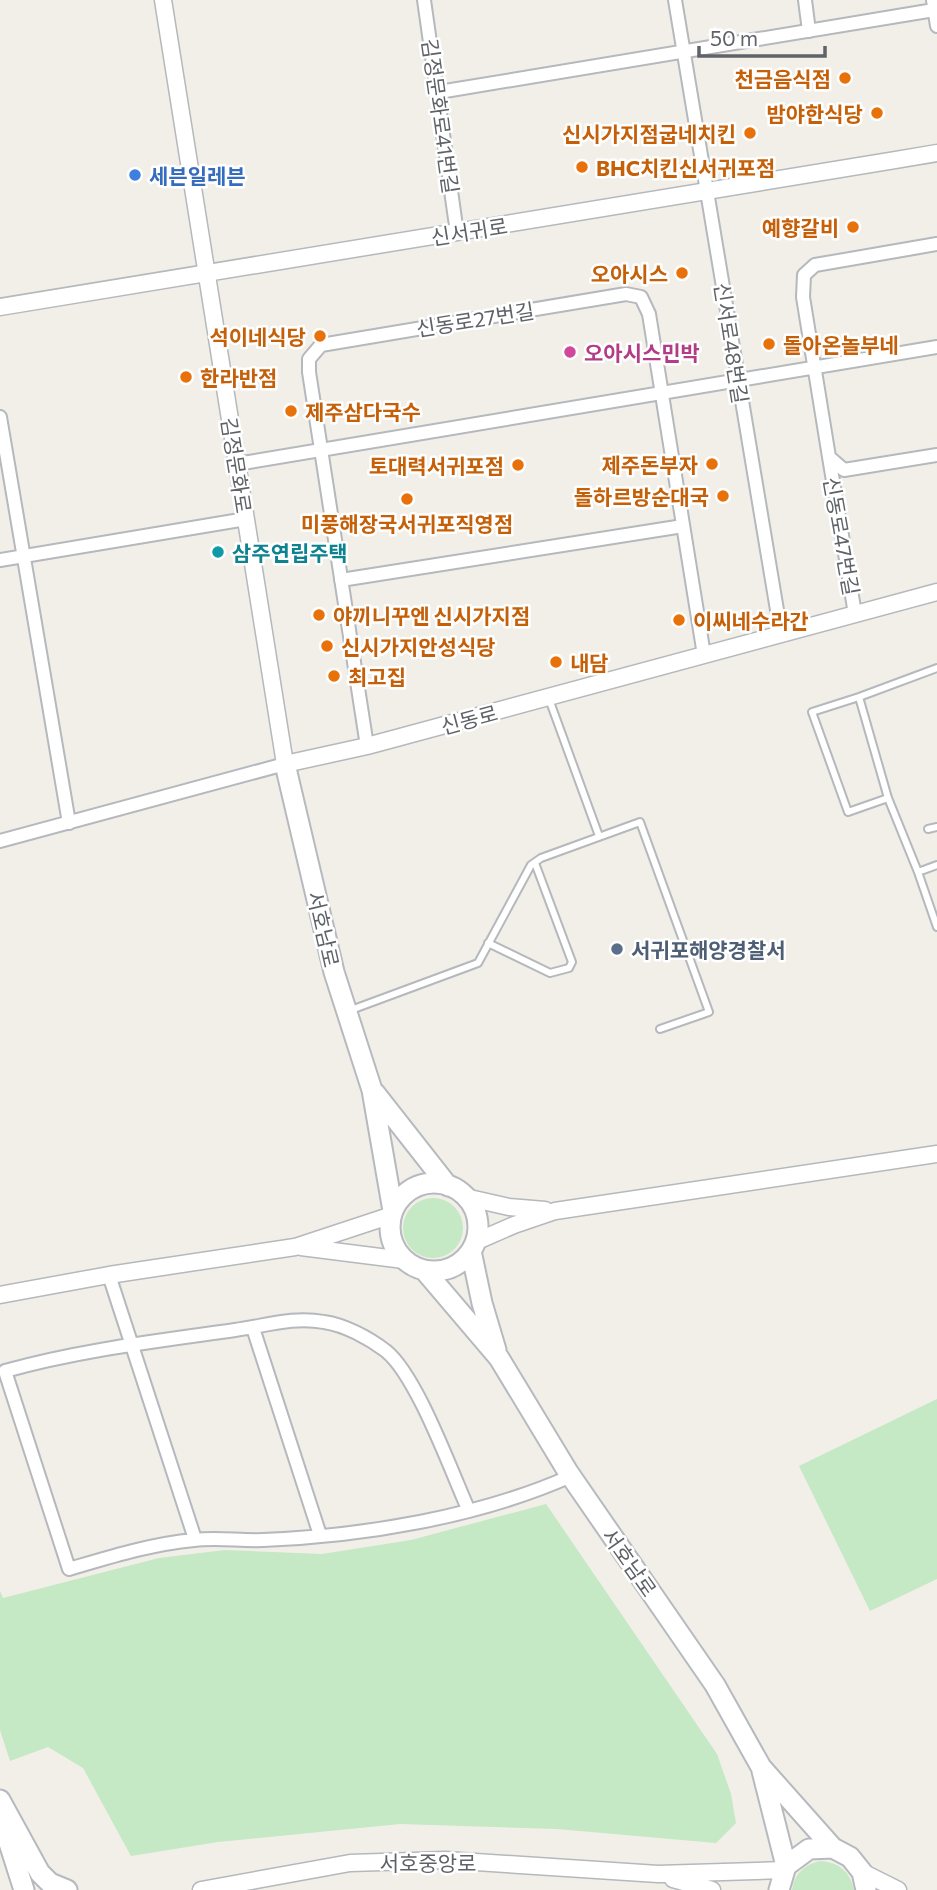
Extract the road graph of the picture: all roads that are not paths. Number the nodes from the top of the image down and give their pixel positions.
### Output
1 (163, 0) edge
2 (424, 0) edge
3 (675, 0) edge
4 (805, 0) edge
5 (934, 5) edge
6 (937, 26) edge
7 (809, 31) junction
8 (684, 52) junction
9 (439, 92) junction
10 (937, 153) edge
11 (707, 192) junction
12 (457, 233) junction
13 (937, 244) edge
14 (205, 271) junction
15 (0, 307) edge
16 (937, 347) edge
17 (814, 367) junction
18 (738, 379) junction
19 (660, 393) junction
20 (0, 417) edge
21 (320, 451) junction
22 (937, 455) edge
23 (829, 457) junction
24 (237, 464) junction
25 (246, 519) junction
26 (683, 526) junction
27 (23, 556) junction
28 (0, 560) edge
29 (341, 580) junction
30 (937, 592) edge
31 (855, 614) junction
32 (781, 634) junction
33 (704, 655) junction
34 (937, 668) edge
35 (549, 697) junction
36 (859, 697) junction
37 (367, 746) junction
38 (285, 764) junction
39 (888, 798) junction
40 (69, 823) junction
41 (937, 827) edge
42 (928, 829) dead end
43 (599, 836) junction
44 (0, 841) edge
45 (535, 863) junction
46 (937, 865) edge
47 (918, 872) junction
48 (937, 927) edge
49 (488, 943) junction
50 (346, 1012) junction
51 (660, 1029) dead end
52 (372, 1090) junction
53 (937, 1154) edge
54 (448, 1186) junction
55 (465, 1197) junction
56 (555, 1211) junction
57 (392, 1213) junction
58 (473, 1246) junction
59 (295, 1247) junction
60 (404, 1260) junction
61 (425, 1271) junction
62 (109, 1275) junction
63 (0, 1295) edge
64 (253, 1328) junction
65 (131, 1344) junction
66 (499, 1358) junction
67 (571, 1476) junction
68 (468, 1511) junction
69 (320, 1535) junction
70 (195, 1539) junction
71 (761, 1767) junction
72 (0, 1800) edge
73 (0, 1814) edge
74 (833, 1848) junction
75 (785, 1868) junction
76 (658, 1874) junction
77 (864, 1881) edge
78 (24, 1890) edge
79 (66, 1890) edge
80 (201, 1890) edge
81 (712, 1890) edge
82 (779, 1890) edge
83 (898, 1890) edge

1 - 14 street, 김정문화로
2 - 9 street, 김정문화로41번길
3 - 8 street, 신서로48번길
4 - 7 street
5 - 6 street
5 - 7 street
7 - 8 street
8 - 9 street
8 - 11 street, 신서로48번길
9 - 12 street, 김정문화로41번길
10 - 11 street, 신서귀로
11 - 12 street, 신서귀로
11 - 18 street, 신서로48번길
12 - 14 street, 신서귀로
13 - 17 street, 신동로47번길
14 - 15 street, 신서귀로
14 - 24 street, 김정문화로
16 - 17 street
17 - 18 street
17 - 23 street, 신동로47번길
18 - 19 street
18 - 32 street, 신서로48번길
19 - 21 street
19 - 21 street, 신동로27번길
19 - 26 street, 신동로27번길
20 - 27 street
21 - 24 street
21 - 29 street, 신동로27번길
22 - 23 street, 신동로47번길
23 - 31 street, 신동로47번길
24 - 25 street, 김정문화로
25 - 27 street
25 - 38 street, 김정문화로
26 - 29 street
26 - 33 street, 신동로27번길
27 - 28 street
27 - 40 street
29 - 37 street, 신동로27번길
30 - 31 street, 신동로
31 - 32 street, 신동로
32 - 33 street, 신동로
33 - 35 street, 신동로
34 - 36 lane
35 - 37 street, 신동로
35 - 43 lane
36 - 39 lane
36 - 39 lane
37 - 38 street, 신동로
38 - 40 street, 신동로
38 - 50 main road, 서호남로
39 - 47 lane
40 - 44 street, 신동로
41 - 42 lane
43 - 45 lane
43 - 51 lane
45 - 49 lane
45 - 49 lane
46 - 47 lane
47 - 48 lane
49 - 50 lane
50 - 52 main road, 서호남로
52 - 54 main road
52 - 57 main road
53 - 56 street
54 - 55 main road
54 - 57 main road
55 - 56 street
55 - 58 main road
56 - 58 street
57 - 59 street
57 - 60 main road
58 - 61 main road
58 - 66 main road
59 - 60 street
59 - 62 street
60 - 61 main road
61 - 66 main road
62 - 63 street
62 - 65 street
64 - 65 street
64 - 68 street
64 - 69 street
65 - 70 street
65 - 70 street
66 - 67 main road, 서호남로
67 - 68 street
67 - 71 main road, 서호남로
68 - 69 street
69 - 70 street
71 - 74 main road
71 - 75 main road
72 - 79 main road
73 - 78 main road
74 - 75 main road
74 - 77 main road
75 - 76 street
75 - 82 main road
76 - 80 street, 서호중앙로
76 - 81 street
77 - 83 street

